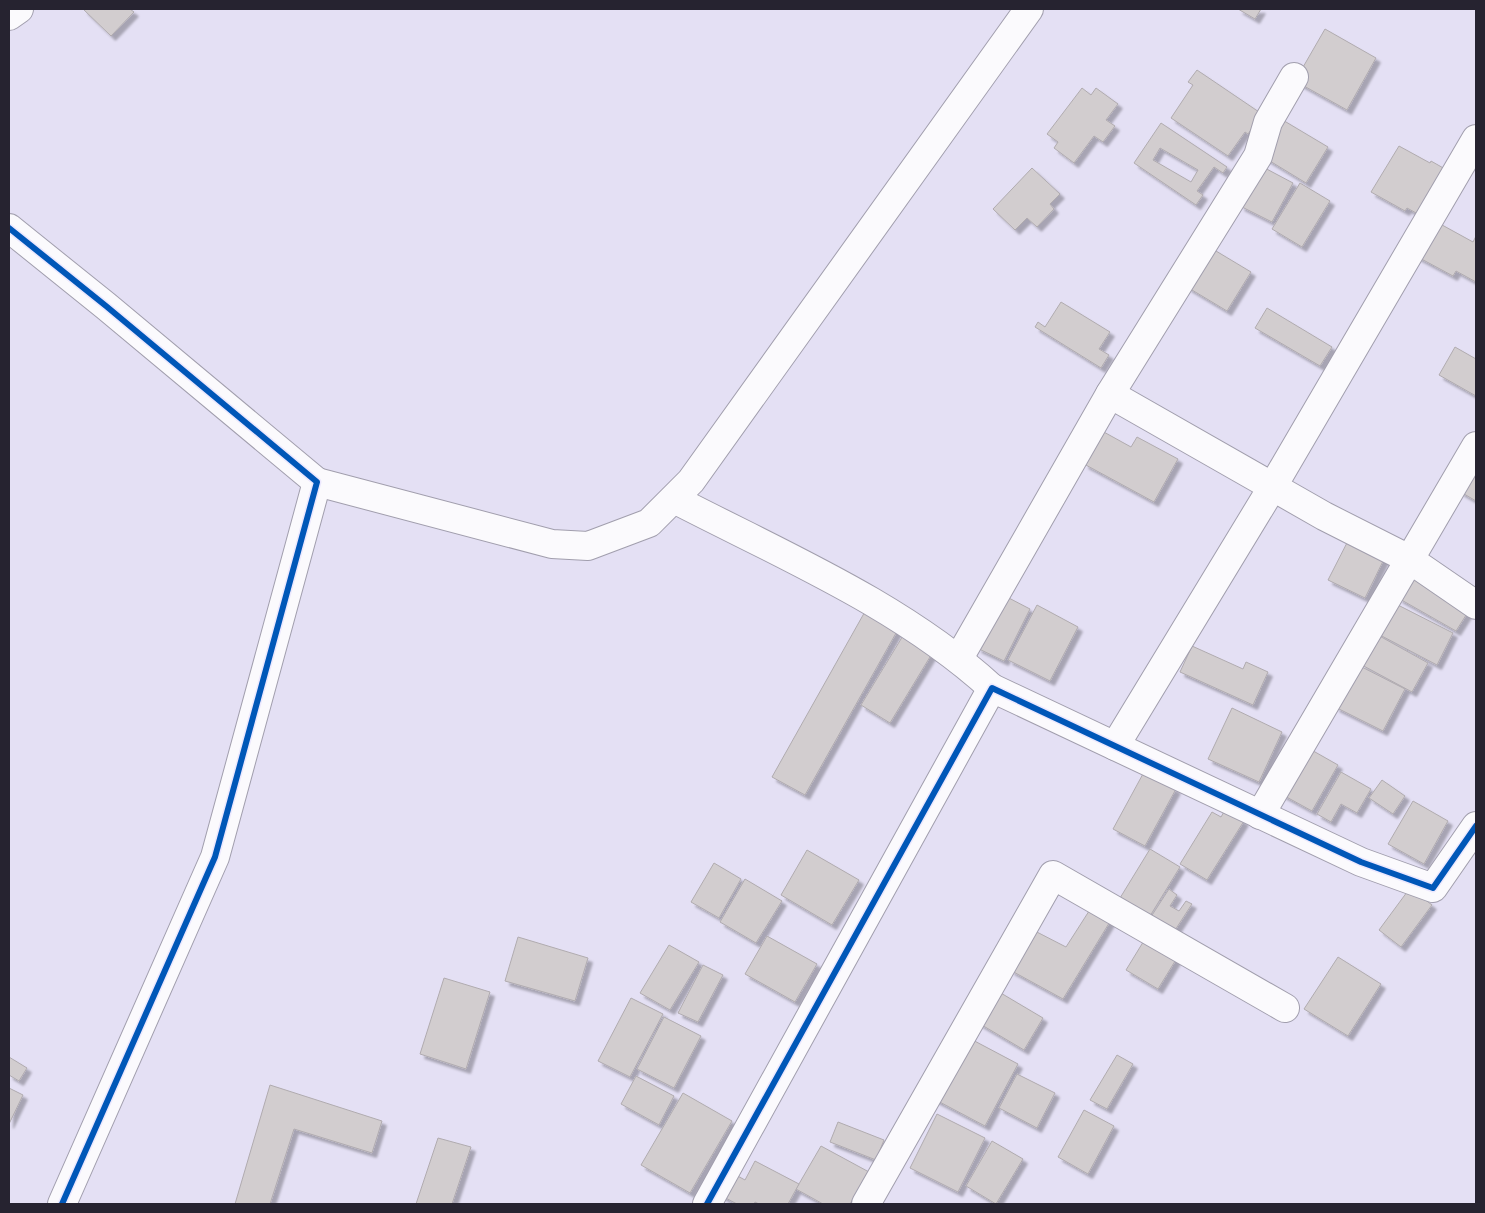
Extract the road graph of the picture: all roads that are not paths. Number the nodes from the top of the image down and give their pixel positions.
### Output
1 (19, 9) edge
2 (1029, 9) edge
3 (9, 16) edge
4 (1294, 77) dead end
5 (1476, 138) edge
6 (9, 228) edge
7 (1110, 394) junction
8 (1476, 446) edge
9 (317, 482) junction
10 (1273, 486) junction
11 (674, 499) junction
12 (1409, 559) junction
13 (1476, 605) edge
14 (959, 658) junction
15 (992, 688) junction
16 (1115, 746) junction
17 (1260, 814) junction
18 (1476, 826) edge
19 (1285, 1008) dead end
20 (62, 1204) edge
21 (707, 1204) edge
22 (866, 1204) edge

1 - 3 street
2 - 11 street
4 - 7 street
5 - 10 street
6 - 9 street
7 - 10 street
7 - 14 street
8 - 12 street
9 - 11 street
9 - 20 street
10 - 12 street
10 - 16 street
11 - 14 street
12 - 13 street
12 - 17 street
14 - 15 street
15 - 16 street
15 - 21 street
16 - 17 street
17 - 18 street
19 - 22 street

